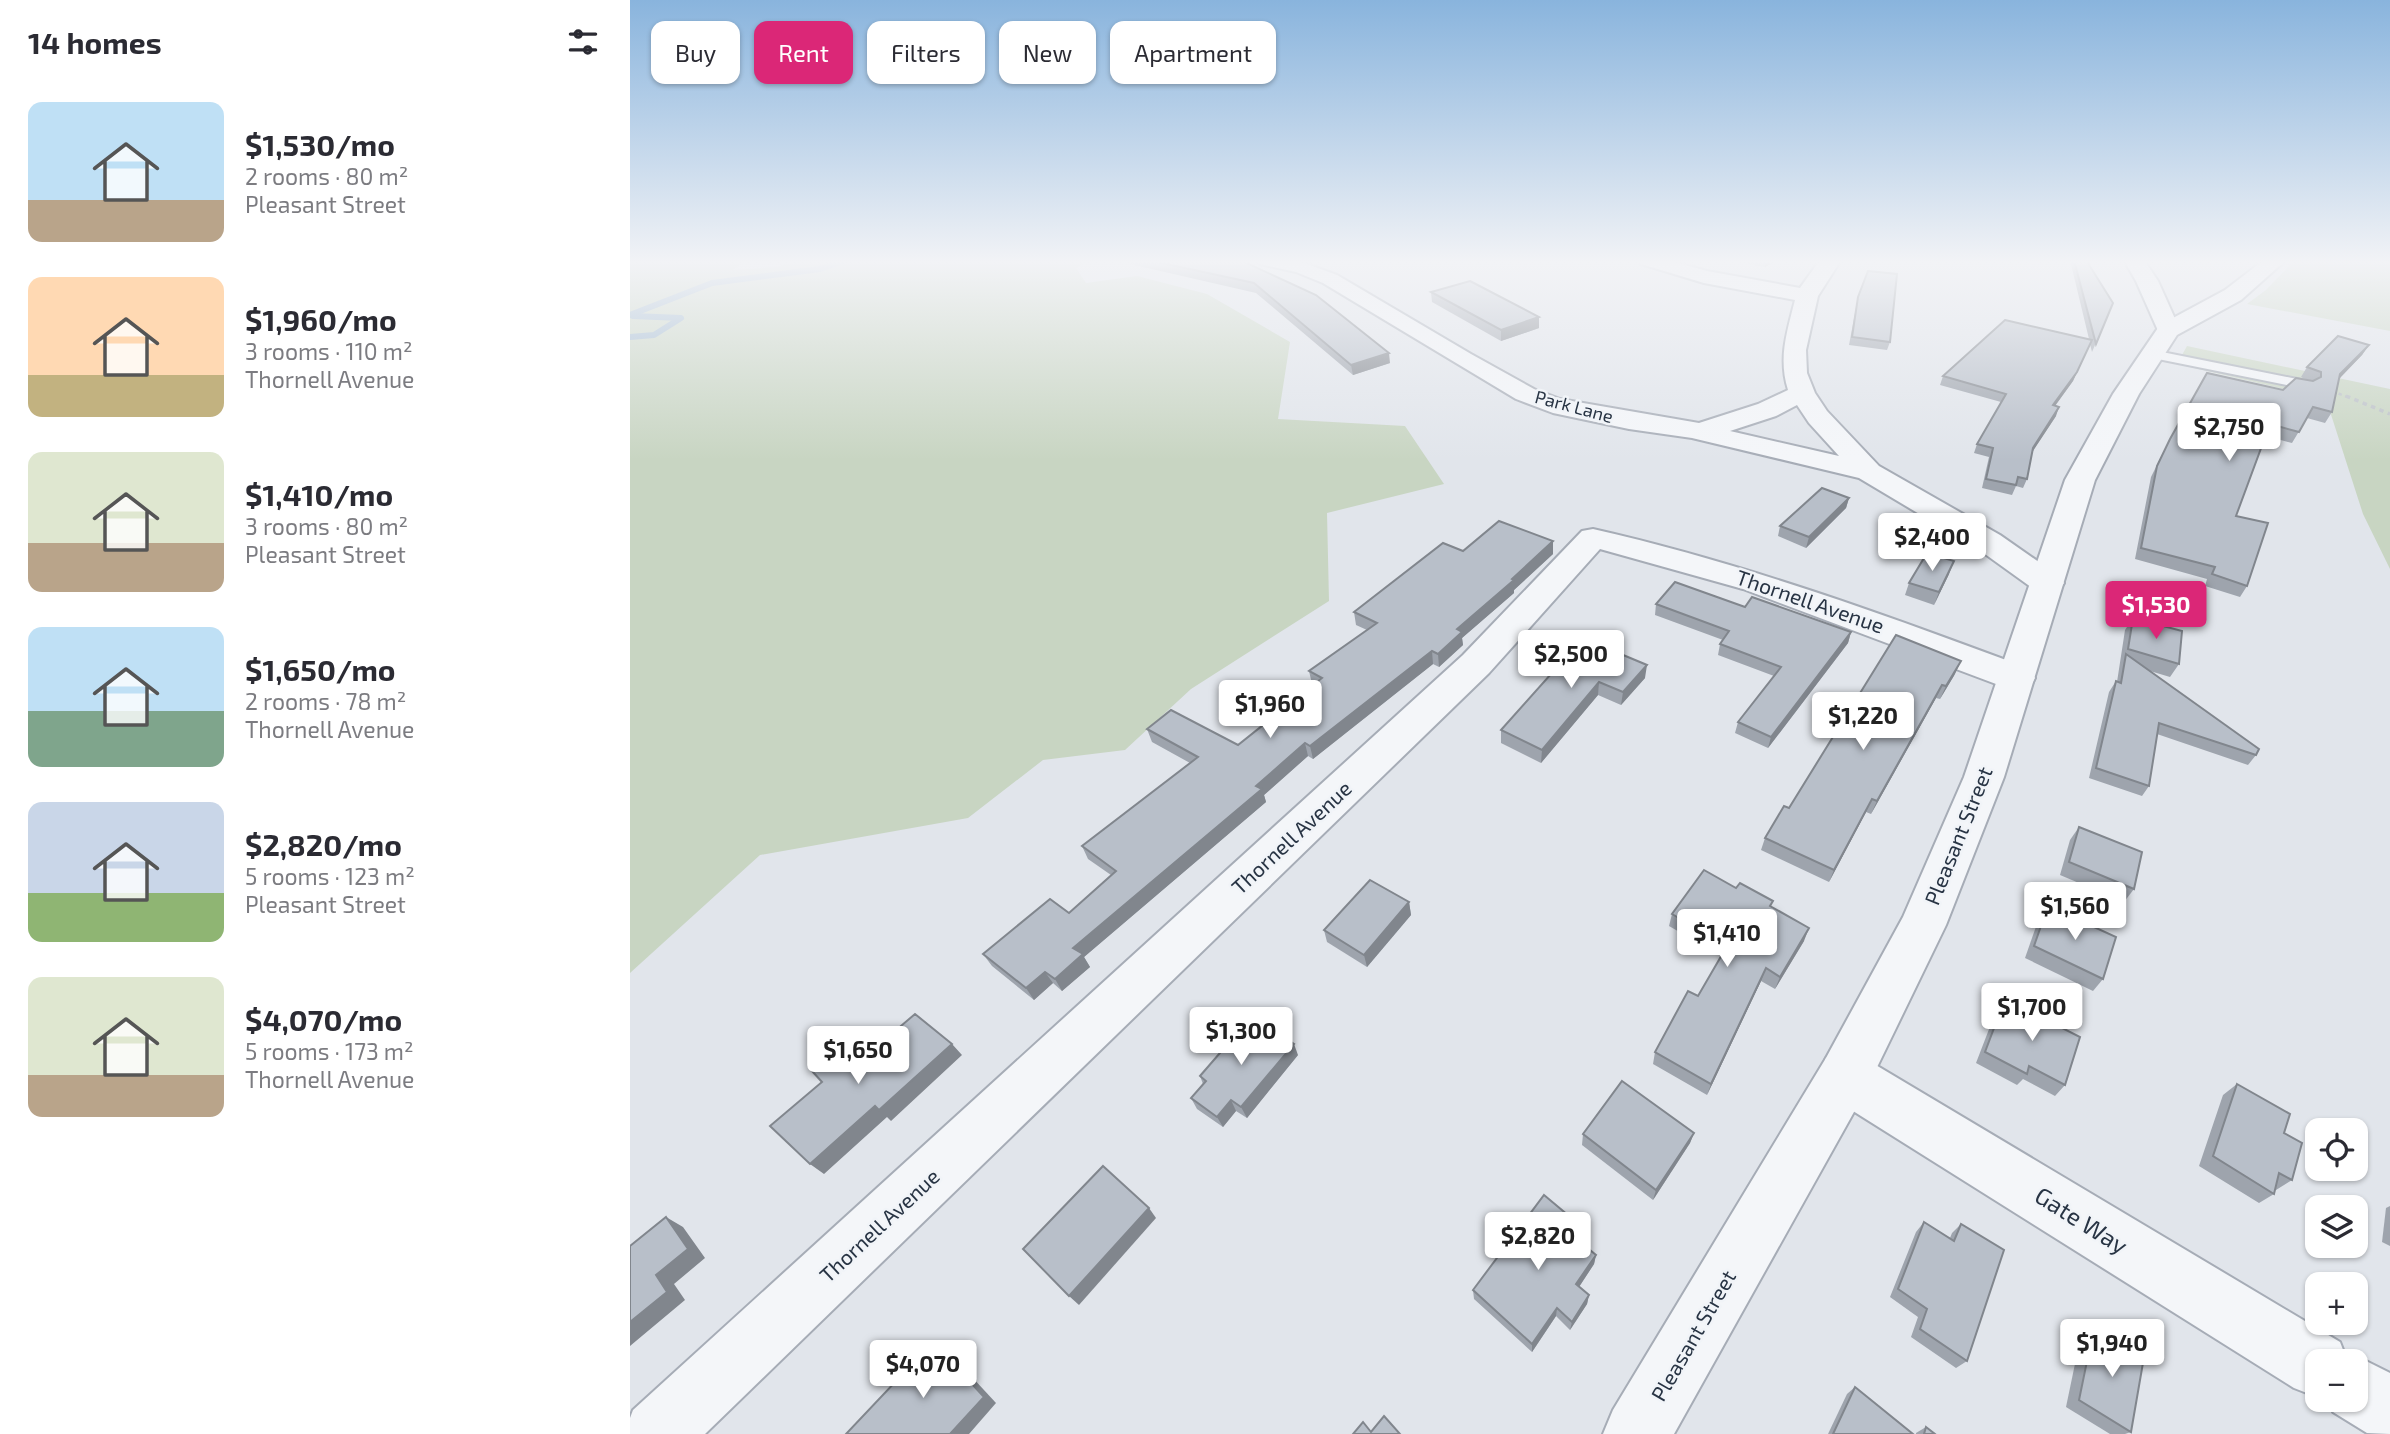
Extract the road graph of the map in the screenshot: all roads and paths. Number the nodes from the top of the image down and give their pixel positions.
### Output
1 (1408, 327) edge
2 (1800, 327) edge
3 (2157, 327) edge
4 (2183, 327) edge
5 (2160, 342) junction
6 (2307, 385) joint
7 (1802, 393) junction
8 (2390, 414) edge
9 (1701, 431) junction
10 (1869, 472) junction
11 (2048, 583) junction
12 (2017, 678) junction
13 (1845, 1076) junction
14 (2305, 1358) edge
15 (2368, 1396) edge
16 (2390, 1410) edge
17 (657, 1434) edge
18 (1637, 1434) edge

1 - 9 street, Park Lane
2 - 7 street
3 - 5 street
4 - 5 street, Pleasant Street
5 - 6 lane
5 - 11 street, Pleasant Street
6 - 8 path
7 - 9 street
7 - 10 street
9 - 10 street, Park Lane
10 - 11 street
11 - 12 street, Pleasant Street
12 - 13 street, Pleasant Street
12 - 17 street, Thornell Avenue
13 - 14 street, Gate Way
13 - 18 street, Pleasant Street
15 - 16 street

